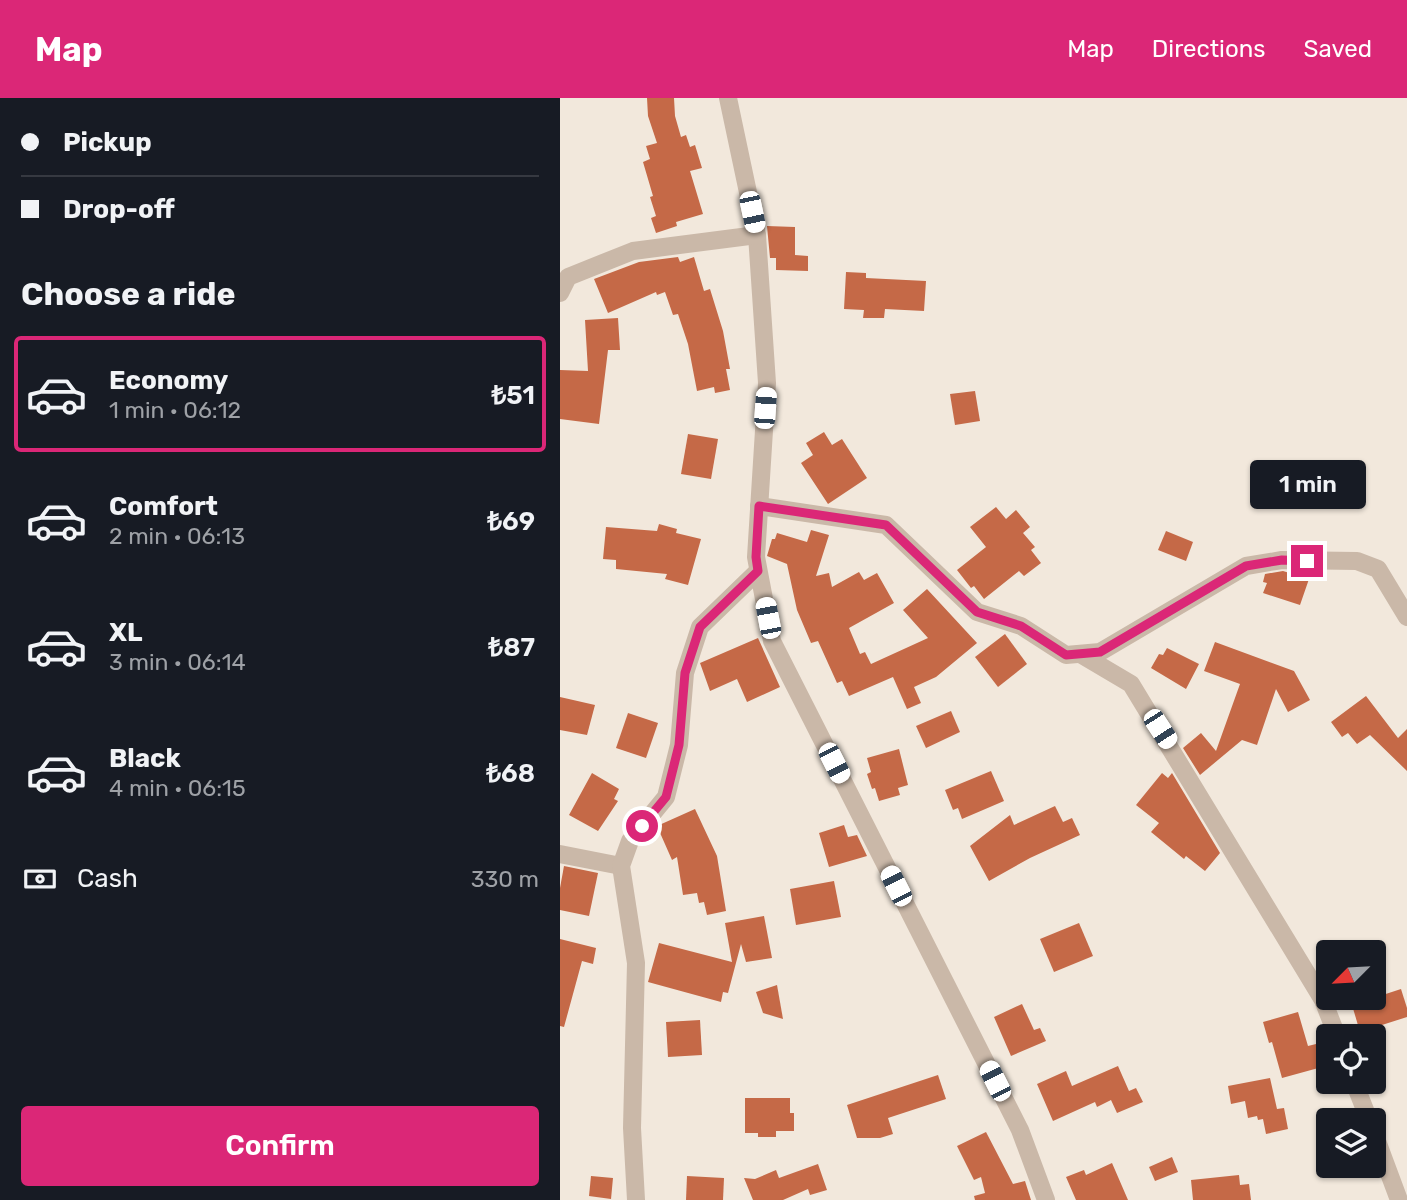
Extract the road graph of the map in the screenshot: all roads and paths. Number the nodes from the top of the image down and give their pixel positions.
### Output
1 (728, 98) edge
2 (757, 235) junction
3 (560, 293) edge
4 (759, 506) junction
5 (758, 571) junction
6 (1407, 617) edge
7 (1082, 655) junction
8 (560, 854) edge
9 (621, 866) junction
10 (1332, 1024) edge
11 (1386, 1165) edge
12 (636, 1200) edge
13 (1046, 1200) edge
14 (1399, 1200) edge

1 - 2 street
2 - 3 street
2 - 4 street
4 - 5 street
4 - 7 street
5 - 9 street
5 - 13 street
6 - 7 street
7 - 10 street
8 - 9 street
9 - 12 street
11 - 14 street

